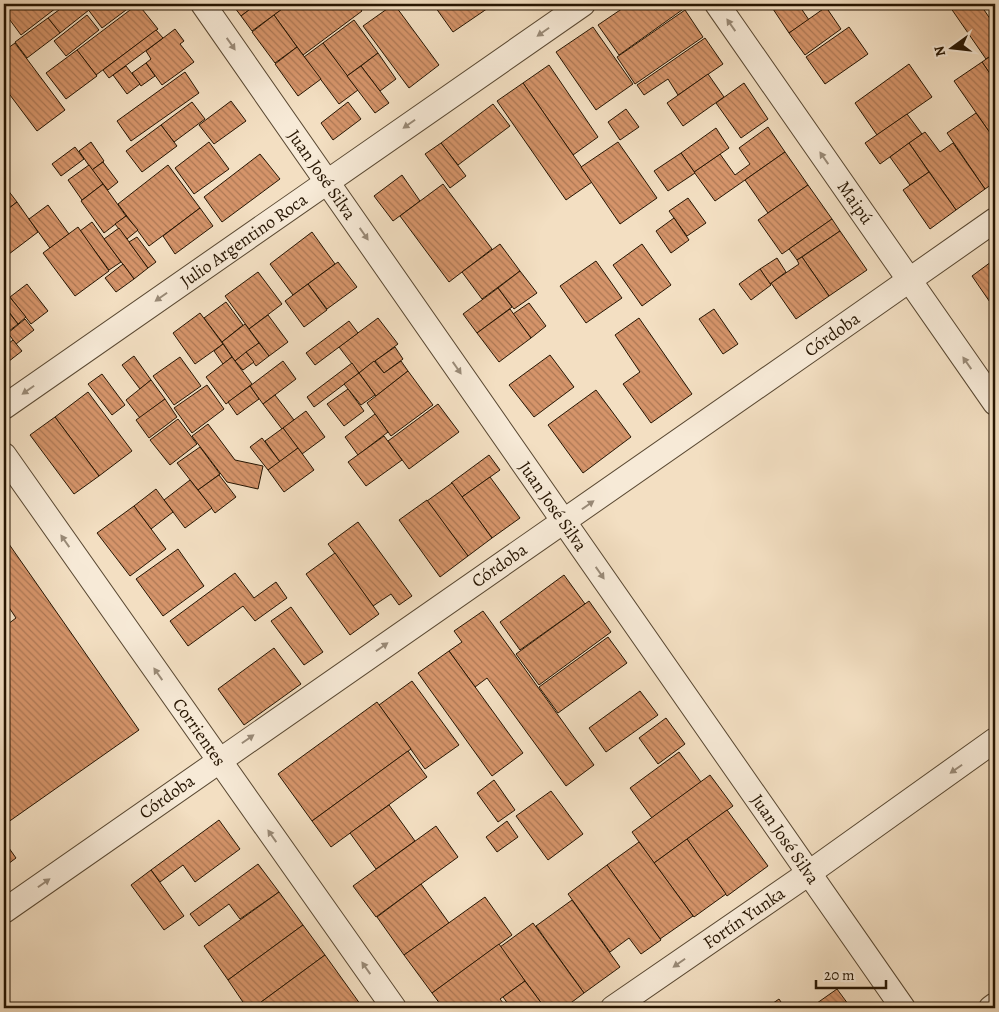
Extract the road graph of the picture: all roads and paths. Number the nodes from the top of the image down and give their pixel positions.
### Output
1 (203, 4) edge
2 (583, 4) edge
3 (717, 4) edge
4 (327, 182) junction
5 (995, 220) edge
6 (910, 280) junction
7 (995, 403) edge
8 (4, 407) edge
9 (4, 455) edge
10 (564, 521) junction
11 (995, 740) edge
12 (218, 759) junction
13 (809, 873) junction
14 (4, 911) edge
15 (995, 1005) edge
16 (394, 1008) edge
17 (613, 1008) edge
18 (903, 1008) edge
19 (991, 1008) edge

1 -> 4 street, Juan José Silva
2 -> 4 street, Julio Argentino Roca
6 -> 3 street, Maipú
4 -> 8 street, Julio Argentino Roca
4 -> 10 street, Juan José Silva
5 - 6 street, Córdoba
7 -> 6 street, Maipú
10 -> 6 street, Córdoba
12 -> 9 street, Corrientes
12 -> 10 street, Córdoba
10 -> 13 street, Juan José Silva
11 -> 13 street, Fortín Yunka
14 -> 12 street, Córdoba
16 -> 12 street, Corrientes
13 -> 17 street, Fortín Yunka
13 - 18 street, Juan José Silva
15 - 19 street

